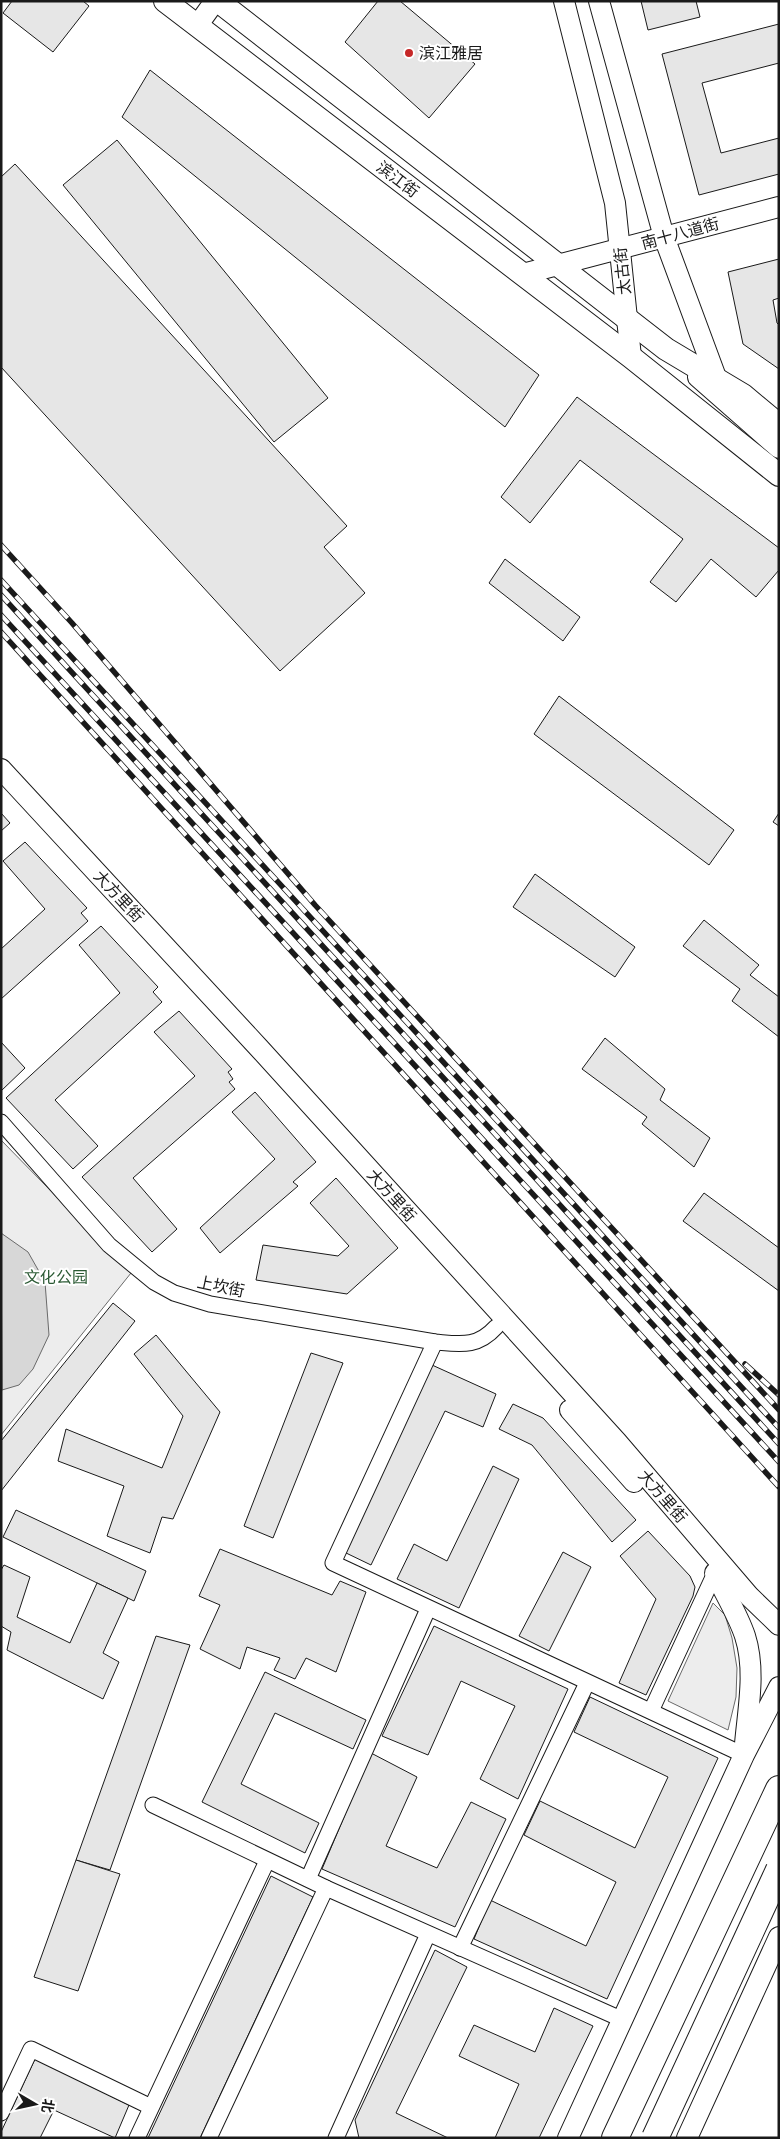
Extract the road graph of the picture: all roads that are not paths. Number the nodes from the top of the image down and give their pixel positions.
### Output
1 (165, 1) edge
2 (215, 1) edge
3 (218, 1) edge
4 (564, 1) edge
5 (599, 1) edge
6 (197, 26) junction
7 (779, 208) edge
8 (664, 237) junction
9 (620, 249) junction
10 (558, 265) junction
11 (522, 274) junction
12 (628, 319) junction
13 (666, 349) junction
14 (631, 357) junction
15 (717, 380) junction
16 (779, 425) edge
17 (779, 448) edge
18 (779, 476) edge
19 (1, 769) edge
20 (1, 786) edge
21 (1, 1122) edge
22 (496, 1327) junction
23 (434, 1342) junction
24 (715, 1573) junction
25 (428, 1609) junction
26 (779, 1625) edge
27 (779, 1639) edge
28 (586, 1683) junction
29 (779, 1687) edge
30 (651, 1711) junction
31 (744, 1755) junction
32 (779, 1789) edge
33 (153, 1805) dead end
34 (267, 1861) junction
35 (779, 1870) edge
36 (308, 1879) junction
37 (326, 1888) junction
38 (428, 1934) junction
39 (779, 1937) edge
40 (460, 1948) junction
41 (621, 2019) junction
42 (151, 2107) junction
43 (1, 2113) edge
44 (137, 2138) edge
45 (209, 2138) edge
46 (336, 2138) edge
47 (568, 2138) edge
48 (615, 2138) edge
49 (655, 2138) edge
50 (687, 2138) edge

1 - 6 main road, 滨江街
2 - 6 main road
3 - 10 main road, 滨江街
4 - 9 main road, 太古街
5 - 8 main road
6 - 11 main road, 滨江街
7 - 8 main road, 南十八道街
8 - 9 main road, 南十八道街
8 - 15 main road
9 - 10 main road, 南十八道街
9 - 12 main road, 太古街
10 - 11 main road, 南十八道街
10 - 12 main road, 滨江街
11 - 14 main road, 滨江街
12 - 13 main road, 滨江街
12 - 14 main road, 太古街
13 - 15 main road
13 - 17 main road
14 - 18 main road
15 - 16 main road
19 - 26 main road, 大方里街
20 - 22 main road, 大方里街
21 - 23 street, 上坎街
22 - 23 street, 上坎街
22 - 24 main road, 大方里街
23 - 25 street
24 - 27 main road, 大方里街
24 - 30 street
24 - 31 main road
25 - 28 street
25 - 36 street
28 - 30 street
28 - 40 street
29 - 31 main road
30 - 31 street
31 - 41 main road
32 - 48 highway
33 - 34 street
34 - 36 street
34 - 42 street
35 - 49 highway, bridge
36 - 37 street
37 - 38 street
37 - 45 street
38 - 40 street
38 - 46 street
39 - 50 main road
40 - 41 street
41 - 47 main road
42 - 43 street
42 - 44 street

